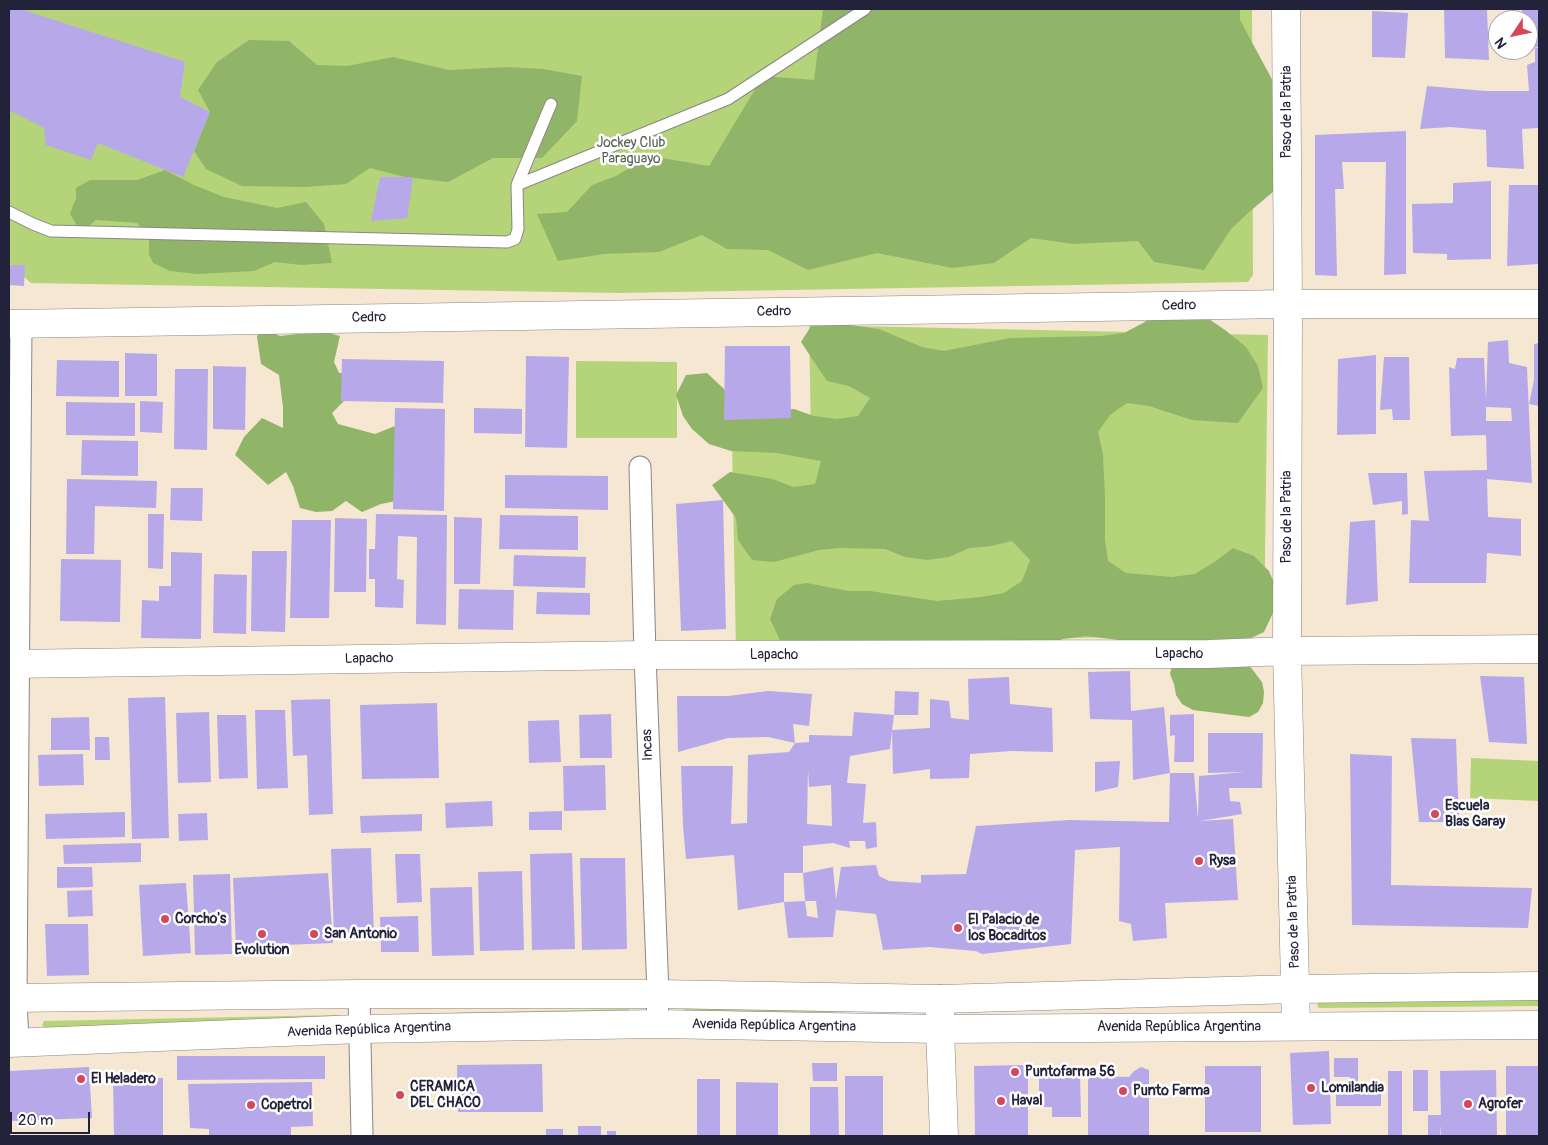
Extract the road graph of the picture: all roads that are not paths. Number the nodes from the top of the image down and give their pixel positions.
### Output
1 (865, 9) edge
2 (1286, 9) edge
3 (551, 104) dead end
4 (516, 185) junction
5 (9, 212) edge
6 (1288, 304) junction
7 (1539, 304) edge
8 (15, 324) edge
9 (640, 467) dead end
10 (1539, 649) edge
11 (1287, 651) junction
12 (645, 655) junction
13 (14, 664) edge
14 (1539, 986) edge
15 (1296, 989) junction
16 (359, 994) junction
17 (658, 994) junction
18 (12, 998) edge
19 (940, 999) junction
20 (657, 1024) junction
21 (1539, 1024) edge
22 (1296, 1026) junction
23 (360, 1029) junction
24 (940, 1029) junction
25 (13, 1043) edge
26 (362, 1136) edge
27 (944, 1136) edge

1 - 4 lane
2 - 6 main road, Paso de la Patria
3 - 4 lane
4 - 5 lane
6 - 7 main road, Cedro
6 - 8 main road, Cedro
6 - 11 main road, Paso de la Patria
8 - 13 street
9 - 12 street, Incas
10 - 11 main road, Lapacho
11 - 12 main road, Lapacho
11 - 15 main road, Paso de la Patria
12 - 13 main road, Lapacho
12 - 17 street, Incas
13 - 18 street
14 - 15 main road
15 - 19 main road
15 - 22 main road, Paso de la Patria
16 - 17 main road
16 - 18 main road
16 - 23 street
17 - 19 main road
17 - 20 street, Incas
18 - 25 street
19 - 24 main road
20 - 23 main road, Avenida República Argentina
20 - 24 main road, Avenida República Argentina
21 - 22 main road, Avenida República Argentina
22 - 24 main road, Avenida República Argentina
23 - 25 main road, Avenida República Argentina
23 - 26 street
24 - 27 main road

